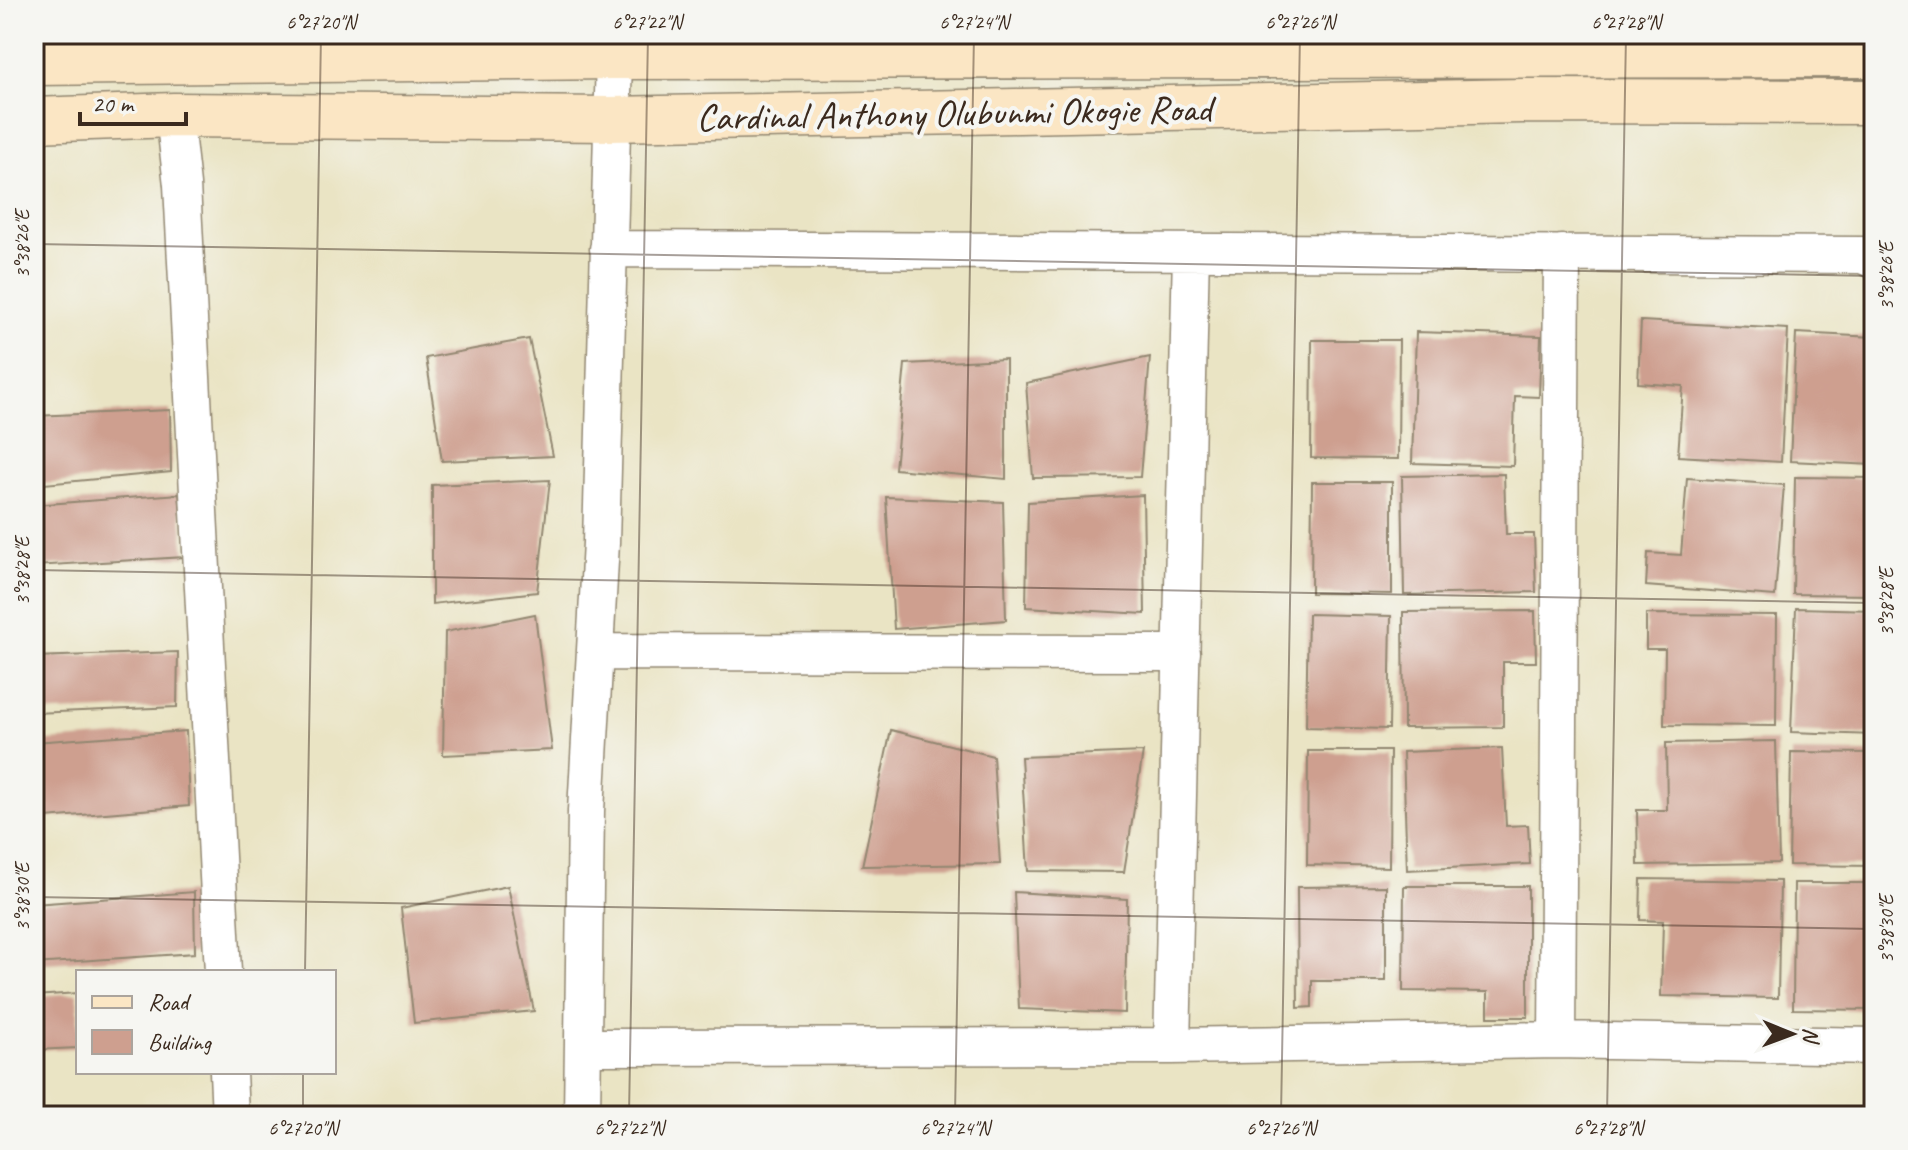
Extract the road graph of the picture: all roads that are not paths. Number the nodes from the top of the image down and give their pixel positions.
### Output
1 (1279, 46) edge
2 (1874, 55) edge
3 (614, 57) junction
4 (34, 63) edge
5 (1874, 102) edge
6 (174, 115) junction
7 (611, 119) junction
8 (34, 120) edge
9 (608, 249) junction
10 (1191, 252) junction
11 (1562, 253) junction
12 (1874, 260) edge
13 (595, 652) junction
14 (1182, 653) junction
15 (223, 970) edge
16 (1557, 1040) junction
17 (1172, 1046) junction
18 (1874, 1046) edge
19 (584, 1047) junction
20 (228, 1074) edge
21 (230, 1116) edge
22 (582, 1116) edge

1 - 2 street, Cardinal Anthony Olubunmi Okogie Road
1 - 3 street, Cardinal Anthony Olubunmi Okogie Road
3 - 4 street, Cardinal Anthony Olubunmi Okogie Road
3 - 7 street
5 - 7 street, Cardinal Anthony Olubunmi Okogie Road
6 - 7 street, Cardinal Anthony Olubunmi Okogie Road
6 - 8 street, Cardinal Anthony Olubunmi Okogie Road
6 - 15 street
7 - 9 street
9 - 10 street
9 - 13 street
10 - 11 street
10 - 14 street
11 - 12 street
11 - 16 street
13 - 14 street
13 - 19 street
14 - 17 street
16 - 17 street
16 - 18 street
17 - 19 street
19 - 22 street
20 - 21 street

